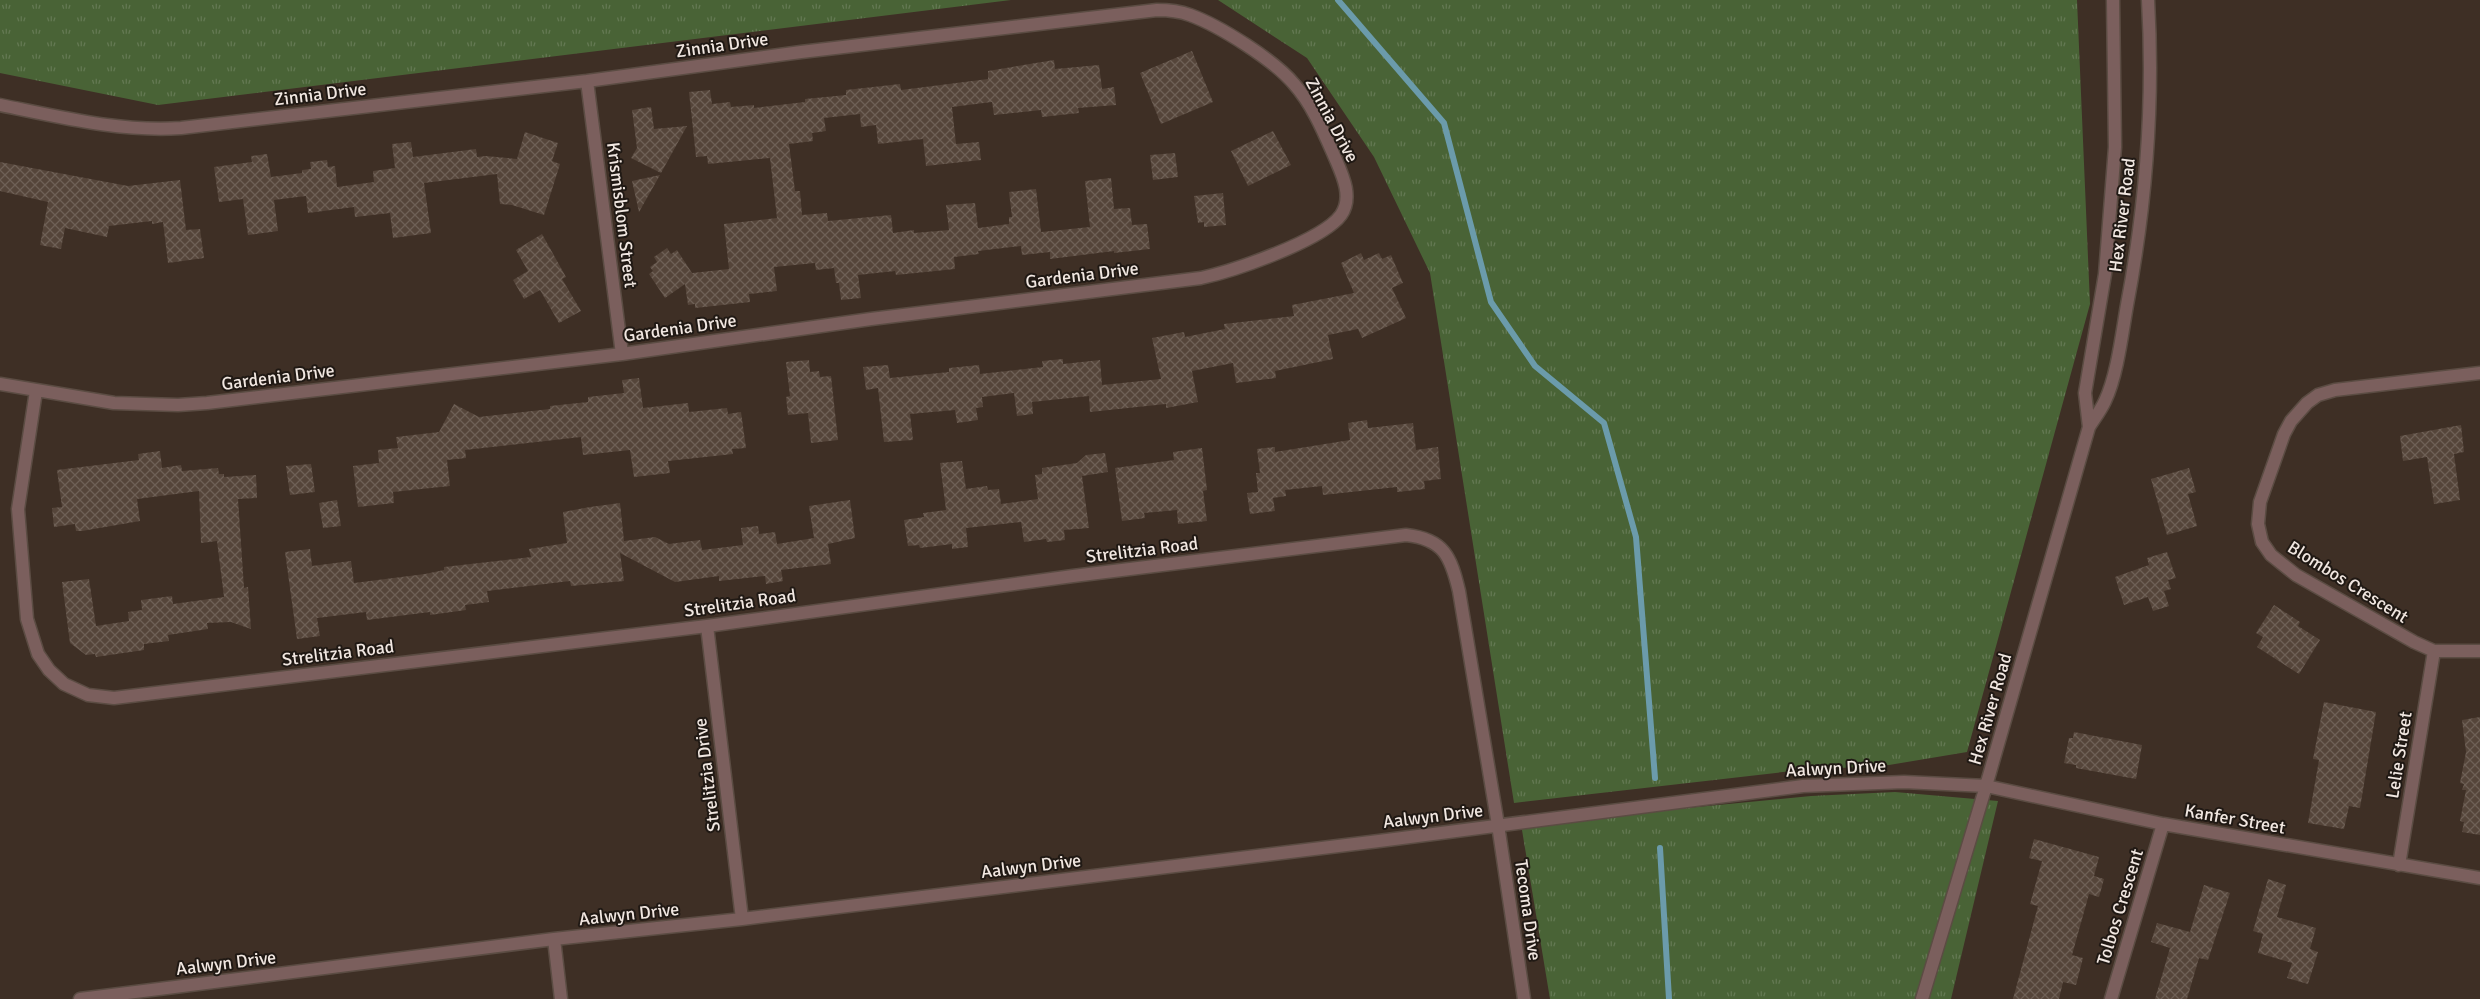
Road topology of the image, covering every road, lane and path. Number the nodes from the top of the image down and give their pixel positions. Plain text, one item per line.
1 (2113, 0) edge
2 (2148, 0) edge
3 (587, 81) junction
4 (0, 105) edge
5 (1345, 206) joint
6 (622, 354) junction
7 (2480, 373) edge
8 (0, 384) edge
9 (36, 391) junction
10 (2089, 427) junction
11 (707, 626) junction
12 (2434, 650) junction
13 (2480, 651) edge
14 (1986, 786) junction
15 (2163, 824) junction
16 (1498, 825) junction
17 (2399, 865) junction
18 (2480, 878) edge
19 (742, 919) junction
20 (554, 939) junction
21 (80, 999) edge
22 (561, 999) edge
23 (1524, 999) edge
24 (1922, 999) edge
25 (2111, 999) edge

1 - 10 street, Hex River Road
2 - 10 street, Hex River Road
3 - 4 street, Zinnia Drive
3 - 5 street, Zinnia Drive
3 - 6 street, Krismisblom Street
5 - 6 street, Gardenia Drive
6 - 9 street, Gardenia Drive
7 - 12 street, Blombos Crescent
8 - 9 street, Gardenia Drive
9 - 11 street, Strelitzia Road
10 - 14 street, Hex River Road
11 - 16 street, Strelitzia Road
11 - 19 street, Strelitzia Drive
12 - 13 street, Blombos Crescent
12 - 17 street, Lelie Street
14 - 15 street, Kanfer Street
14 - 16 street, Aalwyn Drive
14 - 24 street, Hex River Road
15 - 17 street, Kanfer Street
15 - 25 street, Tolbos Crescent
16 - 19 street, Aalwyn Drive
16 - 23 street, Tecoma Drive
17 - 18 street, Kanfer Street
19 - 20 street, Aalwyn Drive
20 - 21 street, Aalwyn Drive
20 - 22 street

